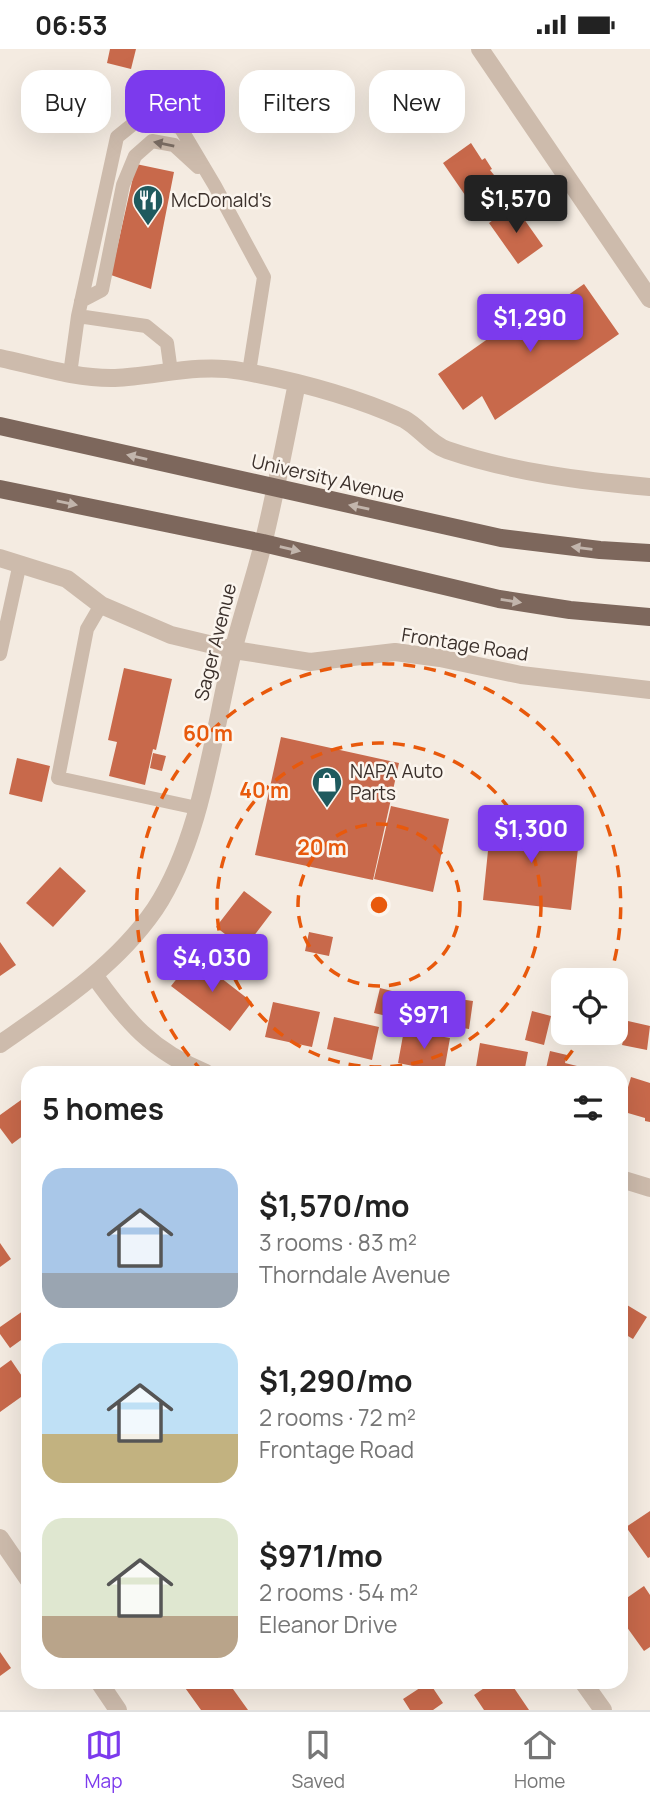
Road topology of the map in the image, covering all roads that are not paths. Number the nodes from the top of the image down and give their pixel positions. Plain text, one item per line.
1 (480, 49) edge
2 (215, 186) junction
3 (650, 299) edge
4 (81, 302) junction
5 (78, 316) junction
6 (0, 358) edge
7 (171, 372) junction
8 (248, 372) junction
9 (69, 374) junction
10 (297, 383) junction
11 (0, 426) edge
12 (650, 487) edge
13 (275, 488) junction
14 (0, 489) edge
15 (263, 543) junction
16 (650, 553) edge
17 (0, 558) edge
18 (20, 563) junction
19 (101, 604) junction
20 (650, 617) edge
21 (233, 650) junction
22 (0, 654) edge
23 (650, 690) edge
24 (197, 808) junction
25 (94, 975) junction
26 (0, 1044) edge
27 (188, 1066) edge
28 (628, 1181) edge
29 (650, 1188) edge
30 (0, 1538) edge
31 (21, 1569) edge
32 (104, 1689) edge
33 (588, 1689) edge
34 (118, 1710) edge
35 (603, 1710) edge

1 - 3 street
2 -> 4 lane
2 - 4 lane
2 - 8 lane
4 - 5 lane
5 - 7 lane
5 - 9 lane
6 - 9 street
7 - 8 street
7 - 9 street
8 - 10 street
10 - 12 street
10 - 13 street, Sager Avenue
13 -> 11 main road, University Avenue
13 - 15 street, Sager Avenue
16 -> 13 main road, University Avenue
14 -> 15 main road
15 -> 20 main road
15 - 21 street, Sager Avenue
17 - 18 street, Frontage Road
18 - 19 street, Frontage Road
18 - 22 lane
19 - 21 street, Frontage Road
19 - 24 lane
21 - 23 street, Frontage Road
21 - 24 street, Sager Avenue
24 - 25 street, Sager Avenue
25 - 26 street, Sager Avenue
25 - 27 street
28 - 29 street
30 - 31 street
32 - 34 street
33 - 35 street

